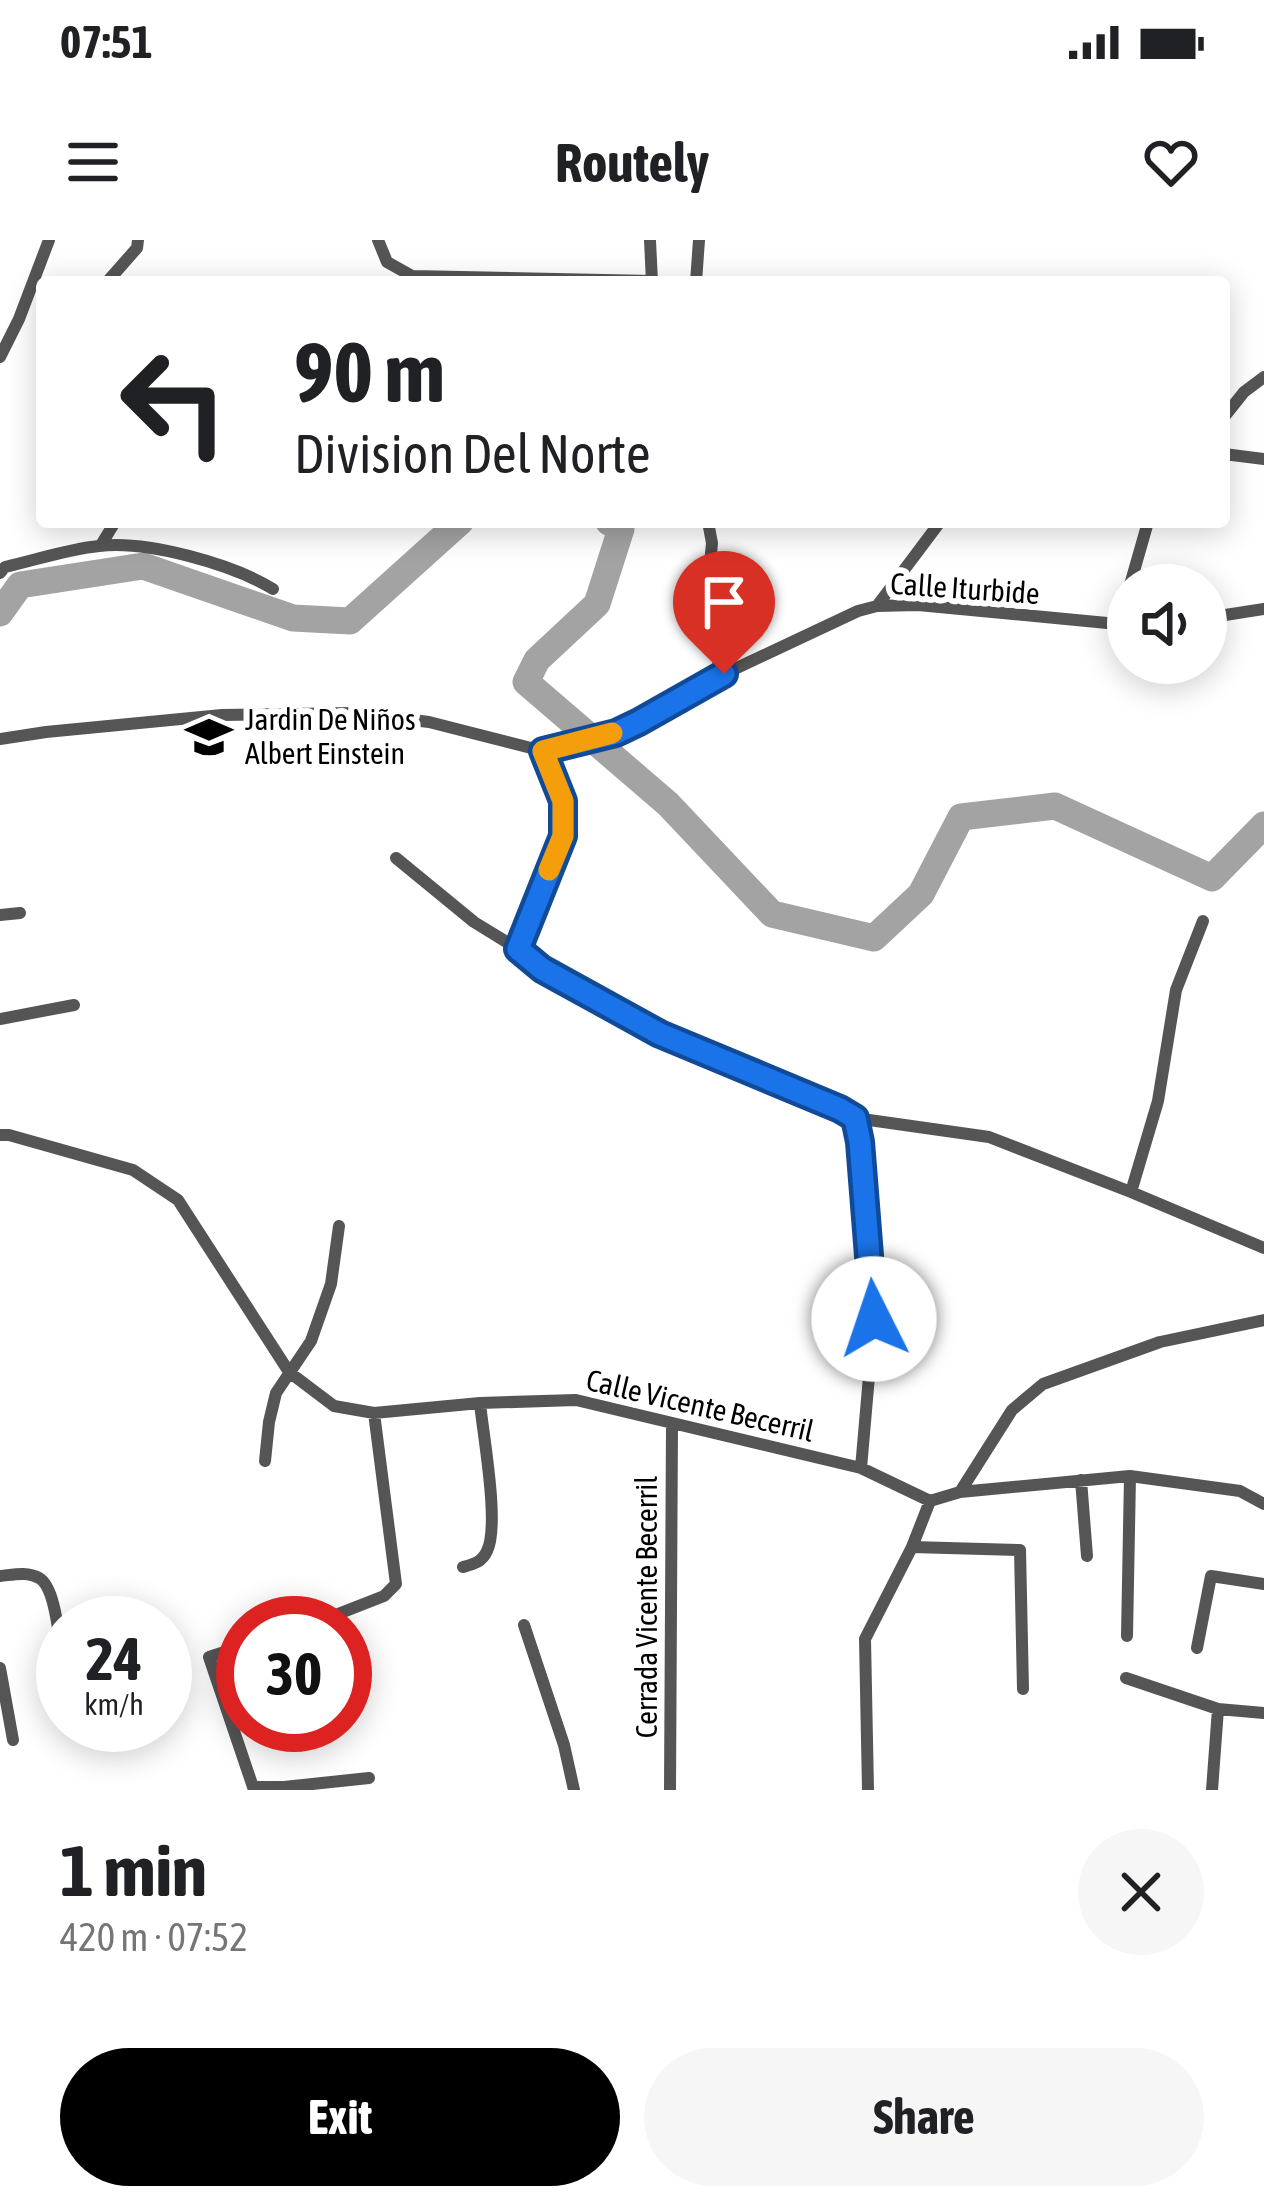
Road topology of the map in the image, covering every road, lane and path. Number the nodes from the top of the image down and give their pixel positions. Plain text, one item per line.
1 (49, 240) edge
2 (138, 240) edge
3 (378, 240) edge
4 (650, 240) edge
5 (699, 240) edge
6 (112, 276) edge
7 (412, 276) edge
8 (652, 276) edge
9 (696, 276) edge
10 (0, 358) edge
11 (1264, 377) edge
12 (1244, 392) junction
13 (1230, 396) edge
14 (1230, 410) edge
15 (1230, 455) edge
16 (1264, 459) edge
17 (111, 528) edge
18 (709, 528) edge
19 (936, 528) edge
20 (1146, 528) edge
21 (101, 545) junction
22 (1136, 564) edge
23 (0, 573) edge
24 (273, 589) dead end
25 (877, 606) junction
26 (1264, 609) edge
27 (1227, 615) edge
28 (1107, 623) edge
29 (724, 674) junction
30 (0, 739) edge
31 (548, 749) junction
32 (396, 858) dead end
33 (20, 913) dead end
34 (0, 916) edge
35 (1203, 920) dead end
36 (518, 949) junction
37 (74, 1005) dead end
38 (0, 1019) edge
39 (855, 1118) junction
40 (0, 1135) edge
41 (1131, 1192) junction
42 (339, 1226) dead end
43 (1264, 1248) edge
44 (1264, 1320) edge
45 (289, 1372) junction
46 (480, 1403) junction
47 (374, 1413) junction
48 (672, 1424) junction
49 (265, 1462) dead end
50 (861, 1468) junction
51 (1130, 1476) junction
52 (1081, 1480) junction
53 (960, 1492) junction
54 (931, 1501) junction
55 (1264, 1504) edge
56 (912, 1547) junction
57 (1087, 1556) dead end
58 (464, 1567) dead end
59 (0, 1576) edge
60 (1264, 1584) edge
61 (51, 1596) edge
62 (372, 1601) edge
63 (524, 1624) dead end
64 (1127, 1636) dead end
65 (1198, 1648) dead end
66 (0, 1668) edge
67 (1126, 1678) dead end
68 (1023, 1689) dead end
69 (1218, 1709) junction
70 (1264, 1713) edge
71 (13, 1740) dead end
72 (241, 1752) edge
73 (369, 1778) dead end
74 (284, 1788) edge
75 (574, 1790) edge
76 (670, 1790) edge
77 (868, 1790) edge
78 (1212, 1790) edge

1 - 10 street
2 - 6 street
3 - 7 street
4 - 8 street
5 - 9 street
11 - 12 street
12 - 13 street
12 - 14 street
15 - 16 street
17 - 21 street
18 - 29 street
19 - 25 street
20 - 22 street
21 - 23 street
21 - 24 street
25 - 28 street, Calle Iturbide
25 - 29 street, Calle Iturbide
26 - 27 street
29 - 31 street, Calle Iturbide
30 - 31 street
31 - 36 street
32 - 36 street
33 - 34 street
35 - 41 street
36 - 39 street
37 - 38 street
39 - 41 street
39 - 50 street
40 - 45 street, Calle Vicente Becerril
41 - 43 street
42 - 45 street
44 - 53 street
45 - 47 street, Calle Vicente Becerril
45 - 49 street
46 - 47 street, Calle Vicente Becerril
46 - 48 street, Calle Vicente Becerril
46 - 58 street
47 - 62 street
48 - 50 street, Calle Vicente Becerril
48 - 76 street, Cerrada Vicente Becerril
50 - 54 street, Calle Vicente Becerril
51 - 52 street
51 - 55 street
51 - 64 street
52 - 53 street
52 - 57 street
53 - 54 street
54 - 56 street
56 - 68 street
56 - 77 street
59 - 61 street
60 - 65 street
63 - 75 street
66 - 71 street
67 - 69 street
69 - 70 street
69 - 78 street
72 - 74 street
73 - 74 street

